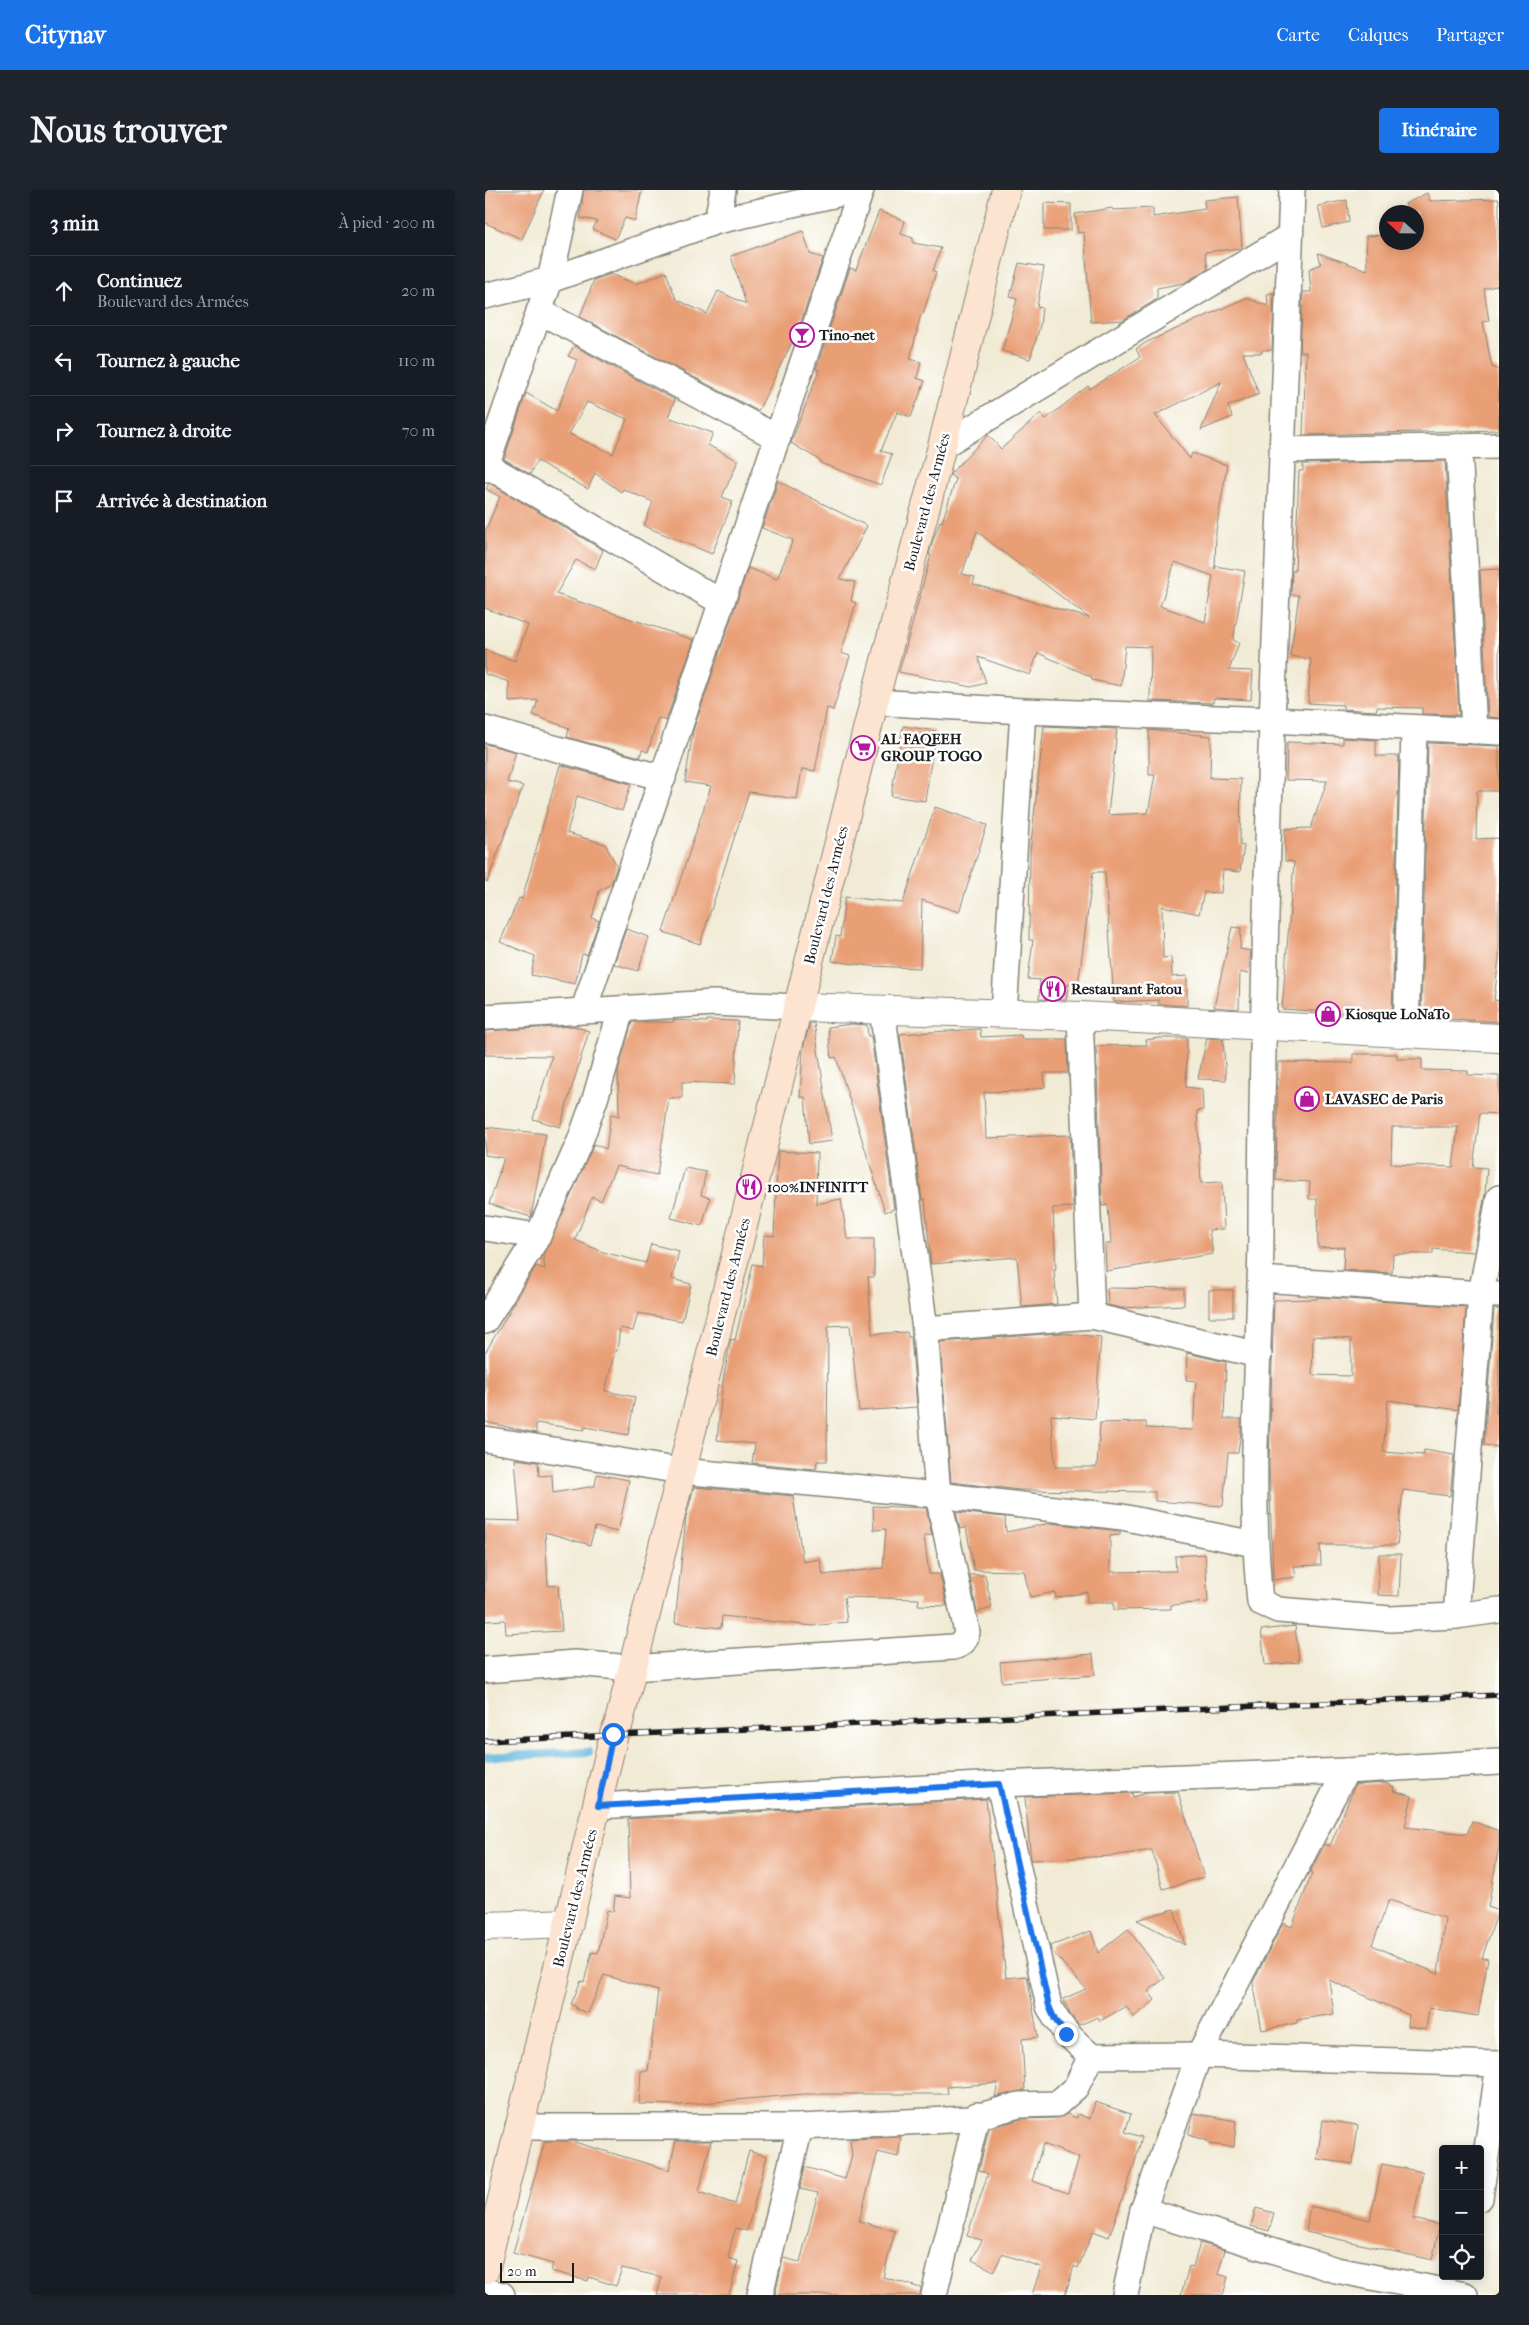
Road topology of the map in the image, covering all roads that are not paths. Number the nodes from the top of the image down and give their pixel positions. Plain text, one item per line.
1 (570, 190) edge
2 (723, 190) edge
3 (855, 190) edge
4 (861, 190) edge
5 (1006, 190) edge
6 (1292, 190) edge
7 (717, 221) junction
8 (1291, 236) junction
9 (550, 280) junction
10 (485, 296) edge
11 (539, 311) junction
12 (778, 438) junction
13 (942, 446) junction
14 (1499, 446) edge
15 (1459, 447) junction
16 (1283, 450) junction
17 (486, 467) edge
18 (721, 602) junction
19 (874, 702) junction
20 (1023, 711) junction
21 (1272, 720) junction
22 (485, 729) edge
23 (1414, 729) junction
24 (1474, 732) junction
25 (1499, 732) edge
26 (663, 778) junction
27 (798, 1007) junction
28 (584, 1009) junction
29 (621, 1010) junction
30 (882, 1010) junction
31 (1004, 1014) junction
32 (1080, 1016) junction
33 (485, 1017) edge
34 (1262, 1027) junction
35 (1406, 1034) junction
36 (1499, 1038) edge
37 (1499, 1198) edge
38 (485, 1228) edge
39 (538, 1236) junction
40 (1261, 1279) junction
41 (1490, 1294) edge
42 (1092, 1316) junction
43 (485, 1321) edge
44 (925, 1329) junction
45 (1259, 1355) junction
46 (485, 1439) edge
47 (681, 1471) junction
48 (938, 1495) junction
49 (1254, 1544) junction
50 (1499, 1610) edge
51 (1456, 1616) junction
52 (631, 1668) junction
53 (485, 1670) edge
54 (1499, 1762) edge
55 (1346, 1771) junction
56 (999, 1784) junction
57 (598, 1806) junction
58 (569, 1923) junction
59 (485, 1926) edge
60 (1199, 2055) junction
61 (1091, 2056) junction
62 (1499, 2064) edge
63 (977, 2116) junction
64 (518, 2127) junction
65 (801, 2127) junction
66 (1481, 2190) edge
67 (1143, 2210) junction
68 (485, 2270) edge
69 (1472, 2280) edge
70 (485, 2291) edge
71 (502, 2295) edge
72 (760, 2295) edge
73 (934, 2295) edge
74 (1125, 2295) edge
75 (1465, 2295) edge
76 (1471, 2295) edge

1 - 9 street
2 - 7 street
3 - 7 street
4 - 12 street
5 - 13 main road, Boulevard des Armées
6 - 8 street
7 - 9 street
8 - 13 street
8 - 16 street
9 - 10 street
9 - 11 street
11 - 12 street
11 - 17 street
12 - 18 street
13 - 19 main road, Boulevard des Armées
14 - 15 street
15 - 16 street
15 - 24 street
16 - 21 street
17 - 18 street
18 - 26 street
19 - 20 street
19 - 27 main road, Boulevard des Armées
20 - 21 street
20 - 31 street
21 - 23 street
21 - 34 street
22 - 26 street
23 - 24 street
23 - 35 street
24 - 25 street
26 - 28 street
27 - 29 street
27 - 30 street
27 - 47 main road, Boulevard des Armées
28 - 29 street
28 - 33 street
29 - 39 street
30 - 31 street
30 - 44 street
31 - 32 street
32 - 34 street
32 - 42 street
34 - 35 street
34 - 40 street
35 - 36 street
37 - 41 street
38 - 39 street
39 - 43 street
40 - 41 street
40 - 45 street
41 - 51 street
42 - 44 street
42 - 45 street
44 - 48 street
45 - 49 street
46 - 47 street
47 - 48 street
47 - 52 main road, Boulevard des Armées
48 - 49 street
48 - 52 street
49 - 51 street
50 - 51 street
52 - 53 street
52 - 57 main road, Boulevard des Armées
54 - 55 street
55 - 56 street
55 - 60 street
56 - 57 street
56 - 61 street
57 - 58 main road, Boulevard des Armées
58 - 59 street
58 - 64 main road, Boulevard des Armées
60 - 61 street
60 - 62 street
60 - 67 street
61 - 63 street
62 - 66 street
63 - 65 street
63 - 73 street
64 - 65 street
64 - 68 main road, Boulevard des Armées
65 - 72 street
67 - 74 street
67 - 75 street
69 - 76 street
70 - 71 street

